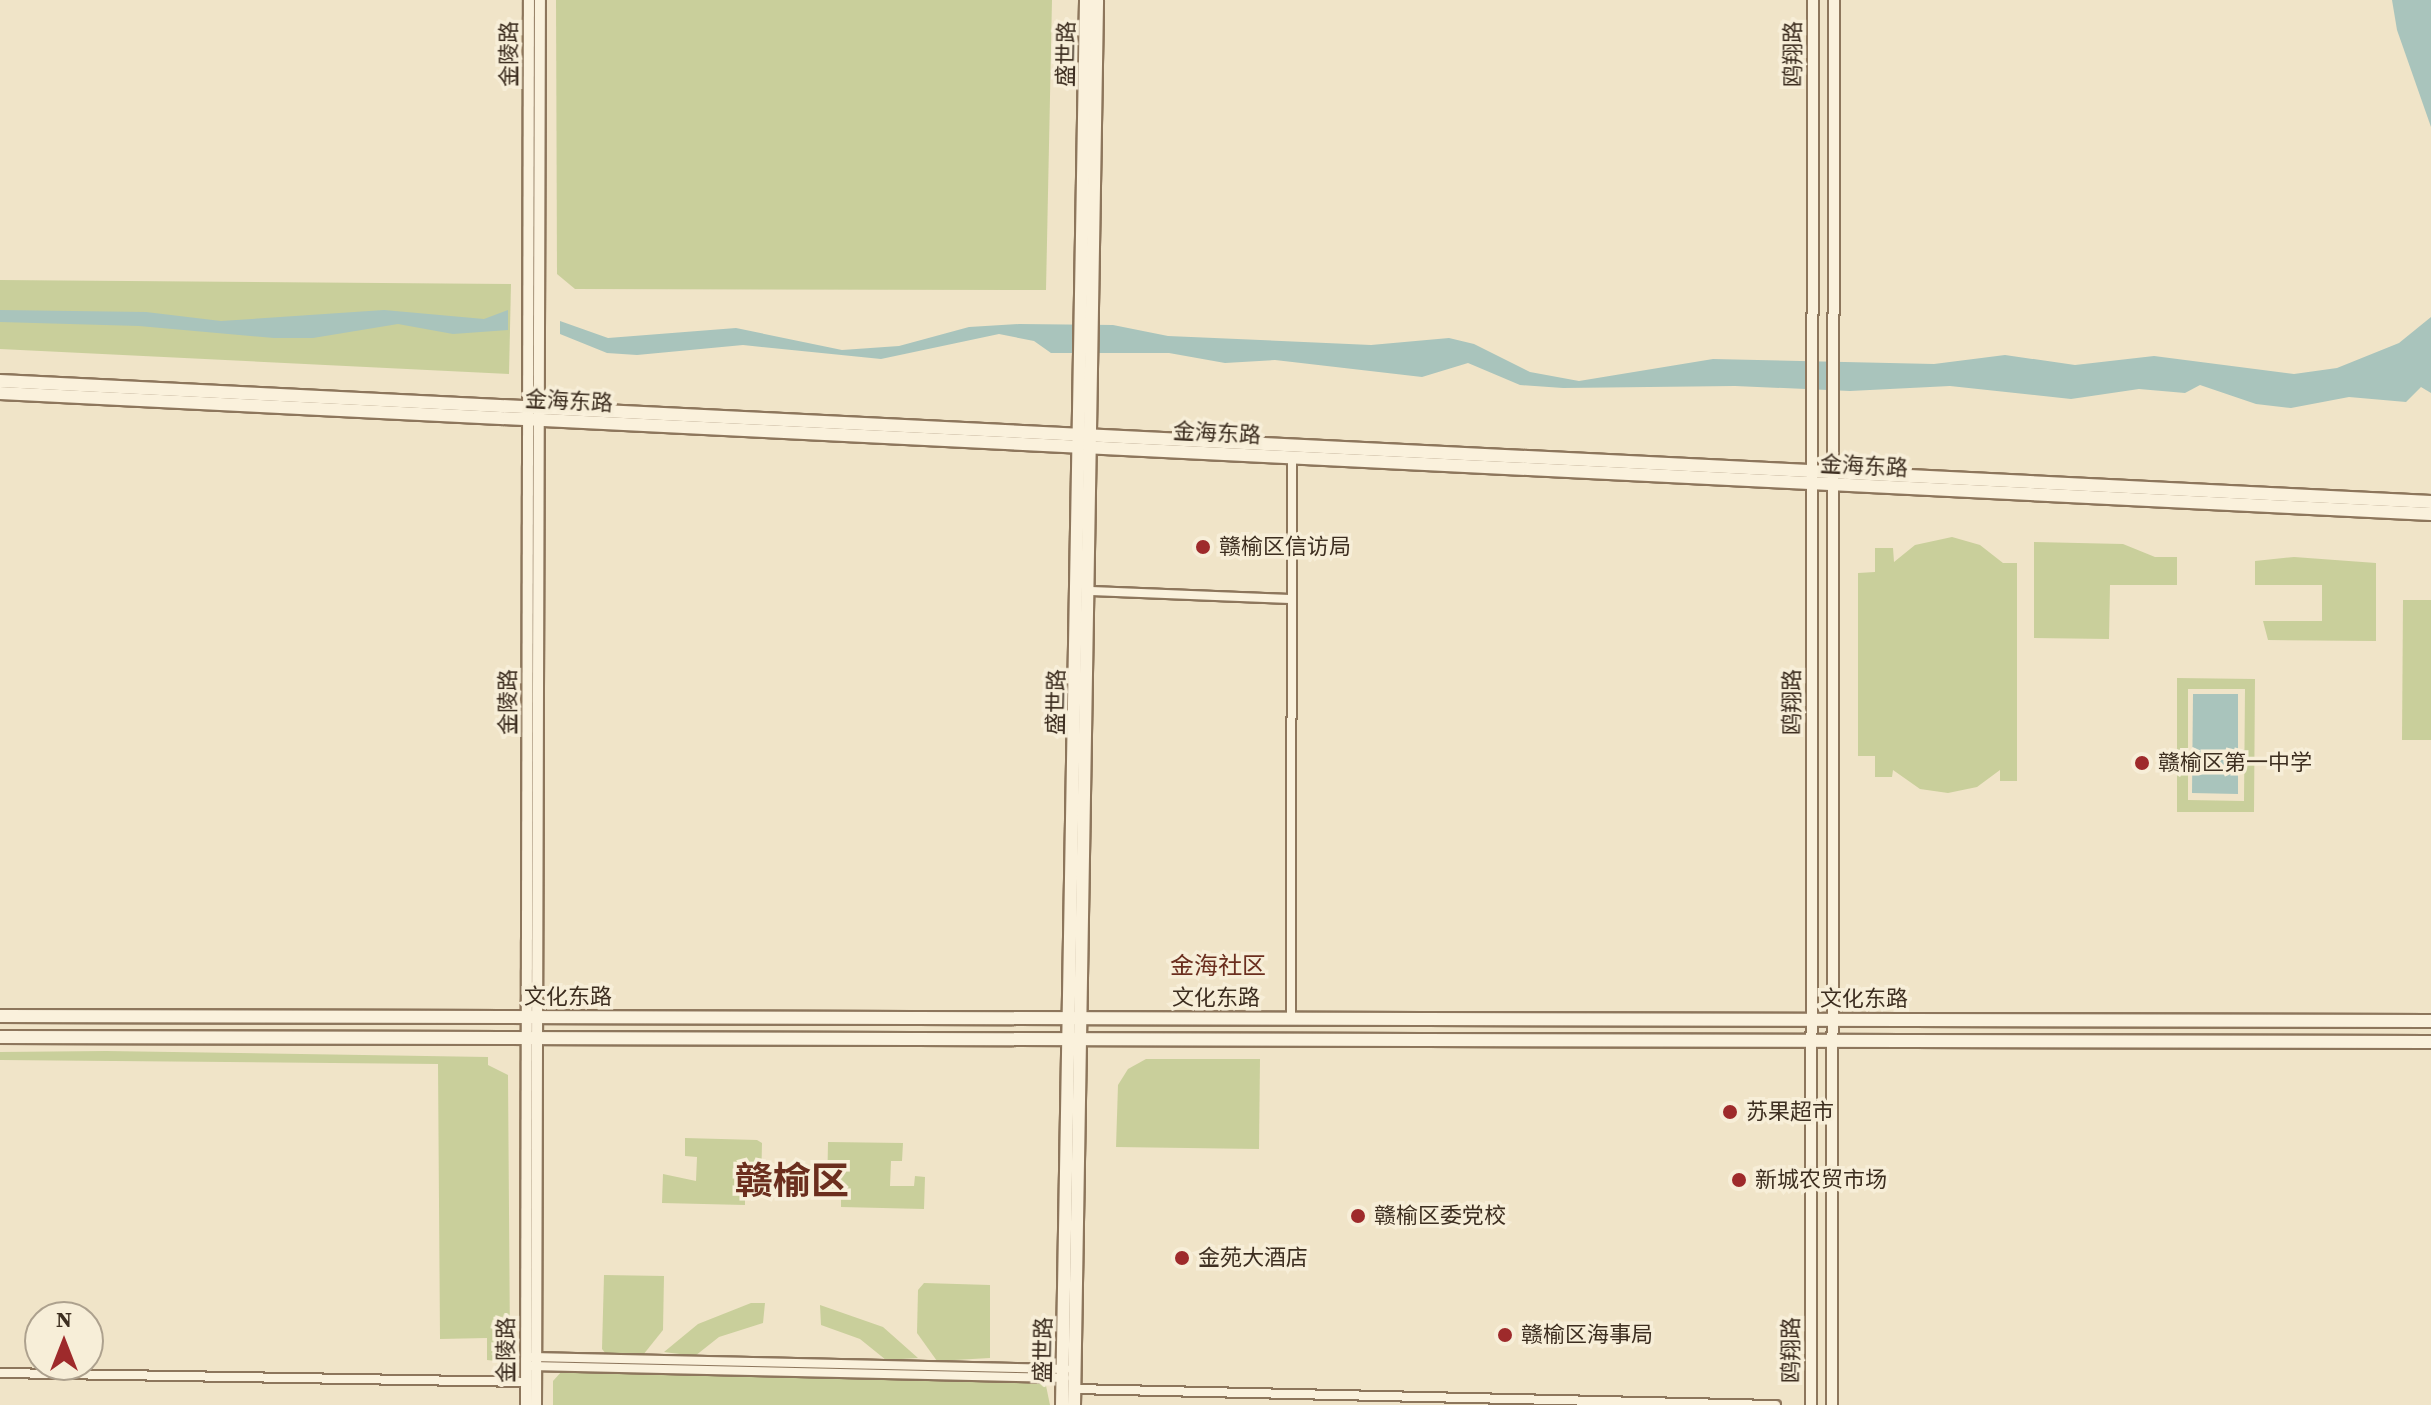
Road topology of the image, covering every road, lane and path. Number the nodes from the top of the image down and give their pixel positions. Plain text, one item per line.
1 (529, 0) edge
2 (540, 0) edge
3 (1086, 0) edge
4 (1097, 0) edge
5 (1813, 0) edge
6 (1834, 0) edge
7 (0, 381) edge
8 (0, 393) edge
9 (534, 414) junction
10 (1085, 441) junction
11 (1292, 457) junction
12 (1812, 477) junction
13 (1834, 479) junction
14 (2431, 502) edge
15 (2431, 514) edge
16 (1089, 591) junction
17 (1292, 599) junction
18 (0, 1016) edge
19 (532, 1017) junction
20 (1076, 1018) junction
21 (1291, 1018) junction
22 (1811, 1019) junction
23 (1833, 1019) junction
24 (2431, 1021) edge
25 (0, 1037) edge
26 (532, 1038) junction
27 (1075, 1039) junction
28 (1811, 1040) junction
29 (1833, 1040) junction
30 (2431, 1042) edge
31 (531, 1361) junction
32 (0, 1373) edge
33 (1070, 1377) junction
34 (526, 1382) junction
35 (1314, 1394) junction
36 (526, 1405) edge
37 (536, 1405) edge
38 (1062, 1405) edge
39 (1074, 1405) edge
40 (1313, 1405) edge
41 (1776, 1405) edge
42 (1811, 1405) edge
43 (1832, 1405) edge

1 - 9 street, 金陵路
2 - 9 street, 金陵路
3 - 10 main road, 盛世路
4 - 10 main road, 盛世路
5 - 12 street, 鸥翔路
6 - 13 street, 鸥翔路
7 - 9 main road, 金海东路
8 - 9 main road, 金海东路
9 - 10 main road, 金海东路
9 - 19 street, 金陵路
10 - 11 main road, 金海东路
10 - 12 main road, 金海东路
10 - 16 main road, 盛世路
10 - 20 main road, 盛世路
11 - 12 main road, 金海东路
11 - 17 street
12 - 13 main road, 金海东路
12 - 22 street, 鸥翔路
13 - 14 main road, 金海东路
13 - 15 main road, 金海东路
13 - 23 street, 鸥翔路
16 - 17 street
16 - 20 main road, 盛世路
17 - 21 street
18 - 19 main road, 文化东路
19 - 20 main road, 文化东路
19 - 26 street, 金陵路
20 - 21 main road, 文化东路
20 - 27 main road, 盛世路
21 - 22 main road, 文化东路
22 - 23 main road, 文化东路
22 - 28 street, 鸥翔路
23 - 24 main road, 文化东路
23 - 29 street, 鸥翔路
25 - 26 main road, 文化东路
26 - 27 main road, 文化东路
26 - 31 street, 金陵路
27 - 28 main road, 文化东路
27 - 33 main road, 盛世路
28 - 29 main road, 文化东路
28 - 42 street, 鸥翔路
29 - 30 main road, 文化东路
29 - 43 street, 鸥翔路
31 - 33 street
31 - 34 street, 金陵路
31 - 37 street, 金陵路
32 - 34 street
33 - 35 street
33 - 38 main road, 盛世路
33 - 39 main road, 盛世路
34 - 36 street, 金陵路
35 - 40 street
35 - 41 street

